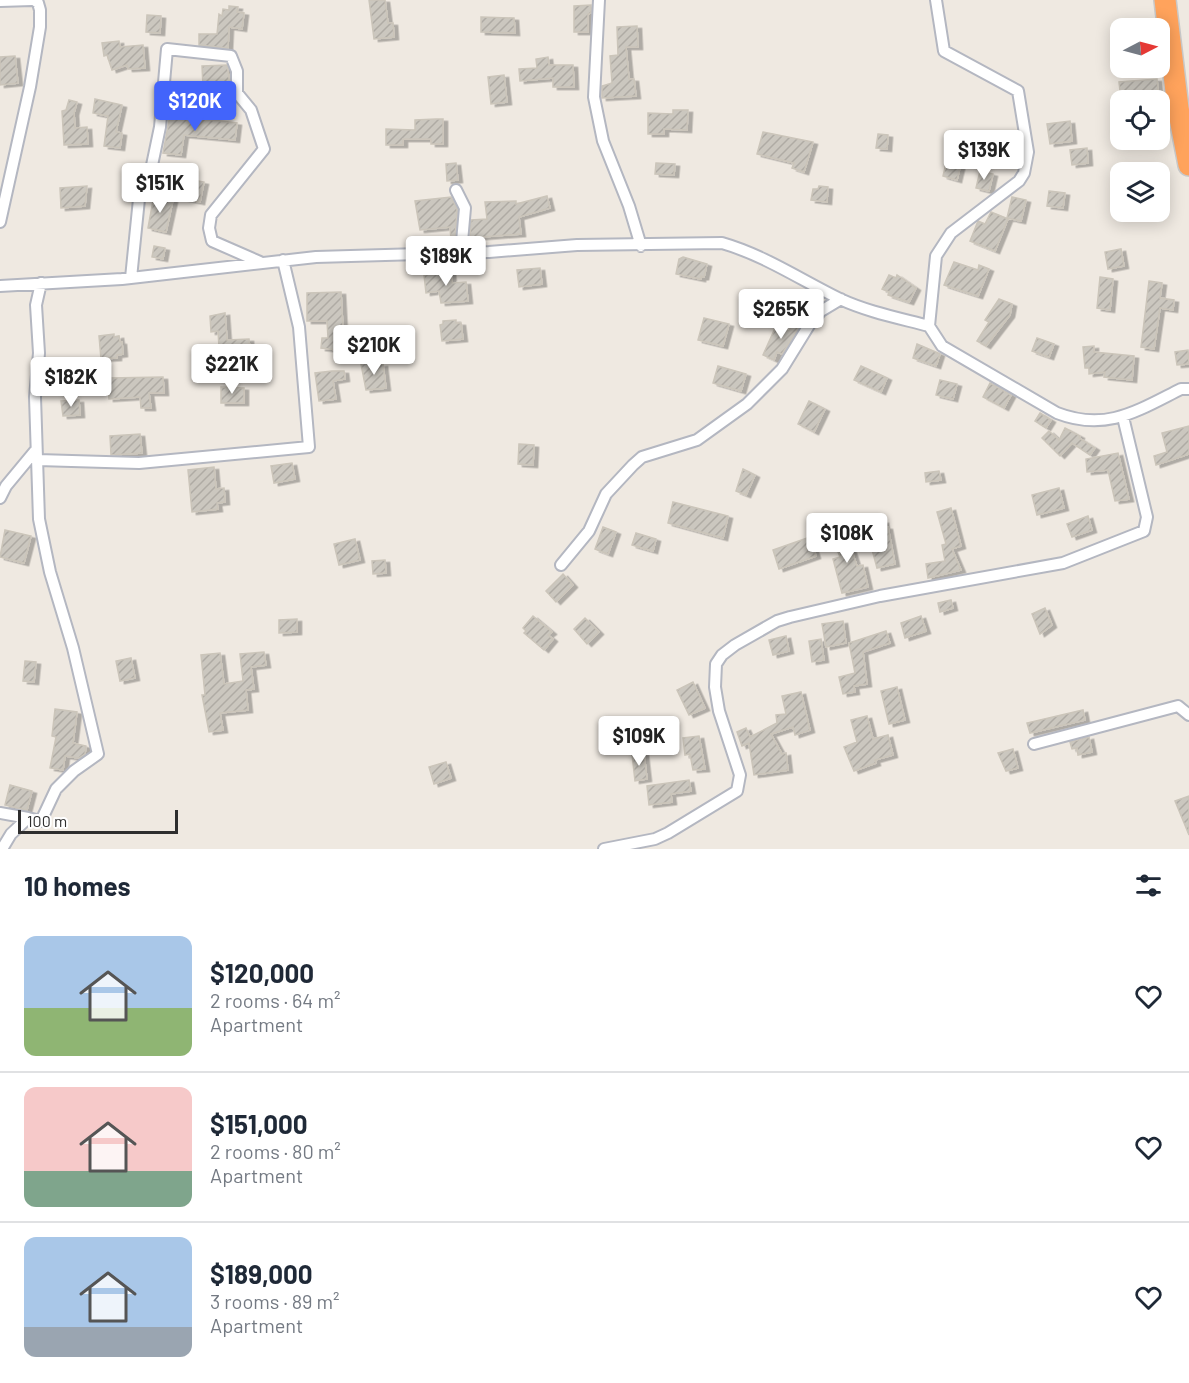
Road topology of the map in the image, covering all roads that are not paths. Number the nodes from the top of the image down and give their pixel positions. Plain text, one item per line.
1 (33, 0) edge
2 (599, 0) edge
3 (936, 0) edge
4 (1165, 0) edge
5 (0, 1) edge
6 (1189, 165) edge
7 (456, 190) dead end
8 (0, 222) edge
9 (641, 246) junction
10 (461, 253) junction
11 (283, 260) junction
12 (263, 263) junction
13 (131, 278) junction
14 (41, 283) junction
15 (0, 286) edge
16 (841, 299) junction
17 (929, 326) junction
18 (1189, 389) edge
19 (1123, 417) junction
20 (37, 455) junction
21 (0, 498) edge
22 (561, 565) dead end
23 (1189, 716) edge
24 (1034, 744) dead end
25 (0, 813) edge
26 (28, 818) junction
27 (2, 849) edge
28 (604, 849) edge

1 - 5 street
1 - 8 street
2 - 9 street
3 - 17 street
4 - 6 highway
7 - 10 street
9 - 10 street
9 - 16 street
10 - 11 street
11 - 12 street
11 - 20 street
12 - 13 street
12 - 13 street
13 - 14 street
14 - 15 street
14 - 20 street
16 - 17 street
16 - 22 street
17 - 19 street
18 - 19 street
19 - 28 street
20 - 21 street
20 - 26 street
23 - 24 street
25 - 26 street
26 - 27 street

